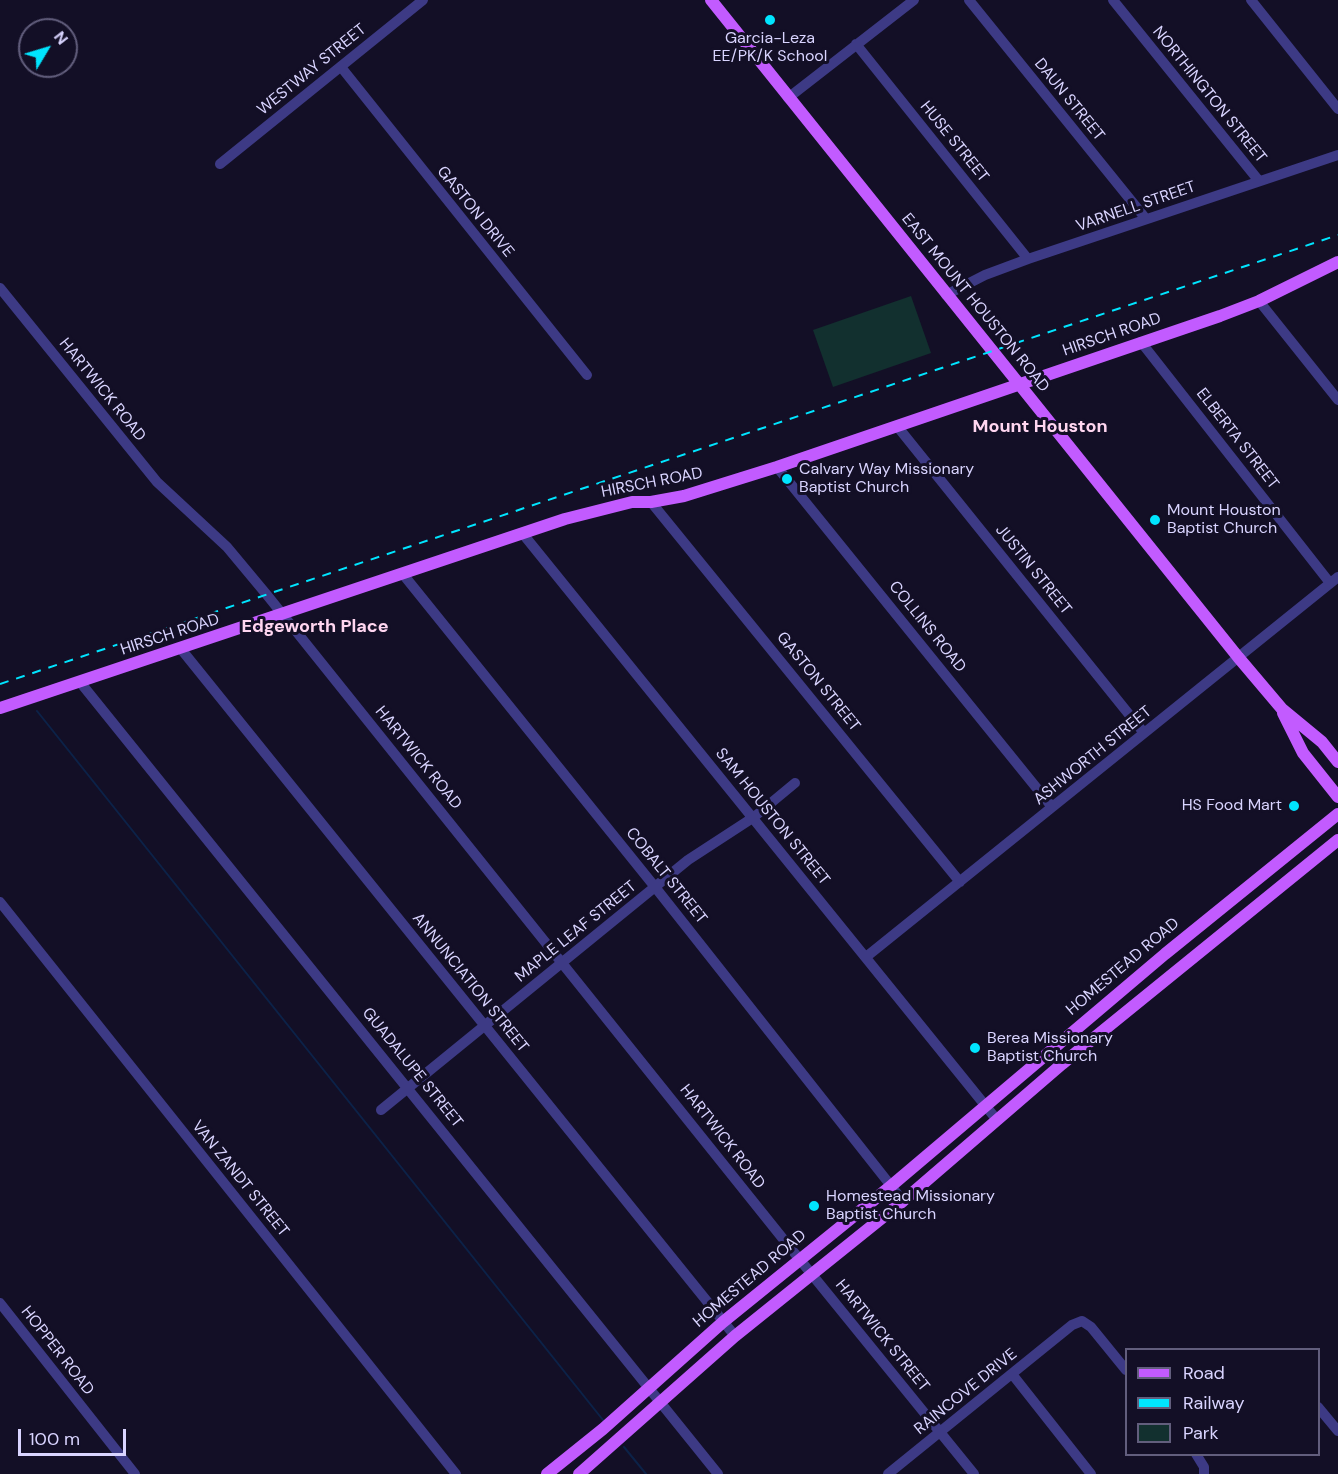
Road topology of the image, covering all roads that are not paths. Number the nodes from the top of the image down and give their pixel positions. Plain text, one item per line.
1 (423, 0) edge
2 (711, 0) edge
3 (914, 0) edge
4 (969, 0) edge
5 (1113, 0) edge
6 (1251, 0) edge
7 (856, 44) junction
8 (341, 67) junction
9 (788, 98) junction
10 (1338, 109) edge
11 (1338, 155) edge
12 (220, 164) dead end
13 (1259, 181) junction
14 (1146, 219) junction
15 (1028, 259) junction
16 (1338, 262) edge
17 (0, 288) edge
18 (946, 294) junction
19 (1259, 301) junction
20 (1141, 342) junction
21 (587, 375) dead end
22 (1019, 384) junction
23 (1338, 400) edge
24 (897, 426) junction
25 (777, 466) junction
26 (651, 502) junction
27 (523, 534) junction
28 (402, 573) junction
29 (1334, 580) edge
30 (283, 614) junction
31 (181, 649) junction
32 (1238, 657) junction
33 (80, 682) junction
34 (0, 708) edge
35 (1282, 709) junction
36 (1144, 733) junction
37 (1338, 762) edge
38 (795, 783) dead end
39 (1338, 797) edge
40 (1052, 807) junction
41 (1338, 814) edge
42 (754, 817) junction
43 (1338, 840) edge
44 (960, 882) junction
45 (1249, 886) junction
46 (655, 887) junction
47 (0, 902) edge
48 (1262, 902) junction
49 (1165, 954) junction
50 (866, 957) junction
51 (562, 962) junction
52 (1178, 970) junction
53 (485, 1025) junction
54 (1068, 1035) junction
55 (1082, 1048) junction
56 (409, 1088) junction
57 (985, 1105) junction
58 (381, 1110) dead end
59 (998, 1120) junction
60 (891, 1186) junction
61 (903, 1201) junction
62 (799, 1259) junction
63 (812, 1274) junction
64 (0, 1303) edge
65 (723, 1322) junction
66 (735, 1336) junction
67 (1125, 1369) edge
68 (1012, 1374) junction
69 (649, 1388) junction
70 (661, 1402) junction
71 (1320, 1409) edge
72 (1338, 1431) edge
73 (940, 1432) junction
74 (574, 1454) junction
75 (1197, 1456) edge
76 (582, 1471) edge
77 (135, 1474) edge
78 (456, 1474) edge
79 (547, 1474) edge
80 (718, 1474) edge
81 (888, 1474) edge
82 (974, 1474) edge
83 (1091, 1474) edge
84 (1204, 1474) edge

1 - 8 street, WESTWAY STREET
2 - 9 main road, EAST MOUNT HOUSTON ROAD
3 - 7 street
4 - 14 street, DAUN STREET
5 - 13 street, NORTHINGTON STREET
6 - 10 street
7 - 9 street
7 - 15 street, HUSE STREET
8 - 12 street, WESTWAY STREET
8 - 21 street, GASTON DRIVE
9 - 18 main road, EAST MOUNT HOUSTON ROAD
11 - 13 street, VARNELL STREET
13 - 14 street, VARNELL STREET
14 - 15 street, VARNELL STREET
15 - 18 street, VARNELL STREET
16 - 19 main road, HIRSCH ROAD
17 - 30 street, HARTWICK ROAD
18 - 22 main road, EAST MOUNT HOUSTON ROAD
19 - 20 main road, HIRSCH ROAD
19 - 23 street
20 - 22 main road, HIRSCH ROAD
20 - 29 street, ELBERTA STREET
22 - 24 main road, HIRSCH ROAD
22 - 32 main road, EAST MOUNT HOUSTON ROAD
24 - 25 main road, HIRSCH ROAD
24 - 36 street, JUSTIN STREET
25 - 26 main road, HIRSCH ROAD
25 - 40 street, COLLINS ROAD
26 - 27 main road, HIRSCH ROAD
26 - 44 street, GASTON STREET
27 - 28 main road, HIRSCH ROAD
27 - 42 street, SAM HOUSTON STREET
28 - 30 main road, HIRSCH ROAD
28 - 46 street, COBALT STREET
29 - 32 street, ASHWORTH STREET
30 - 31 main road, HIRSCH ROAD
30 - 51 street, HARTWICK ROAD
31 - 33 main road, HIRSCH ROAD
31 - 53 street, ANNUNCIATION STREET
32 - 35 main road, EAST MOUNT HOUSTON ROAD
32 - 36 street, ASHWORTH STREET
33 - 34 main road, HIRSCH ROAD
33 - 56 street, GUADALUPE STREET
35 - 37 main road, EAST MOUNT HOUSTON ROAD
35 - 39 main road, EAST MOUNT HOUSTON ROAD
36 - 40 street, ASHWORTH STREET
38 - 42 street, MAPLE LEAF STREET
40 - 44 street, ASHWORTH STREET
41 - 45 main road, HOMESTEAD ROAD
42 - 46 street, MAPLE LEAF STREET
42 - 50 street, SAM HOUSTON STREET
43 - 48 main road, HOMESTEAD ROAD
44 - 50 street, ASHWORTH STREET
45 - 48 main road
45 - 49 main road, HOMESTEAD ROAD
46 - 51 street, MAPLE LEAF STREET
46 - 60 street, COBALT STREET
47 - 78 street, VAN ZANDT STREET
48 - 52 main road, HOMESTEAD ROAD
49 - 52 main road
49 - 54 main road, HOMESTEAD ROAD
50 - 57 street, SAM HOUSTON STREET
51 - 53 street, MAPLE LEAF STREET
51 - 62 street, HARTWICK ROAD
52 - 55 main road, HOMESTEAD ROAD
53 - 56 street, MAPLE LEAF STREET
53 - 65 street, ANNUNCIATION STREET
54 - 55 main road
54 - 57 main road, HOMESTEAD ROAD
55 - 59 main road, HOMESTEAD ROAD
56 - 58 street, MAPLE LEAF STREET
56 - 69 street, GUADALUPE STREET
57 - 59 street, SAM HOUSTON STREET
57 - 60 main road, HOMESTEAD ROAD
59 - 61 main road, HOMESTEAD ROAD
60 - 61 street, COBALT STREET
60 - 62 main road, HOMESTEAD ROAD
61 - 63 main road, HOMESTEAD ROAD
62 - 63 street, HARTWICK STREET
62 - 65 main road, HOMESTEAD ROAD
63 - 66 main road, HOMESTEAD ROAD
63 - 73 street, HARTWICK STREET
64 - 77 street, HOPPER ROAD
65 - 66 street, ANNUNCIATION STREET
65 - 69 main road, HOMESTEAD ROAD
66 - 70 main road, HOMESTEAD ROAD
67 - 68 street, RAINCOVE DRIVE
68 - 73 street, RAINCOVE DRIVE
68 - 83 street
69 - 70 street, GUADALUPE STREET
69 - 74 main road, HOMESTEAD ROAD
70 - 76 main road, HOMESTEAD ROAD
70 - 80 street, GUADALUPE STREET
71 - 72 street
73 - 81 street, RAINCOVE DRIVE
73 - 82 street
74 - 76 main road
74 - 79 main road, HOMESTEAD ROAD
75 - 84 street

